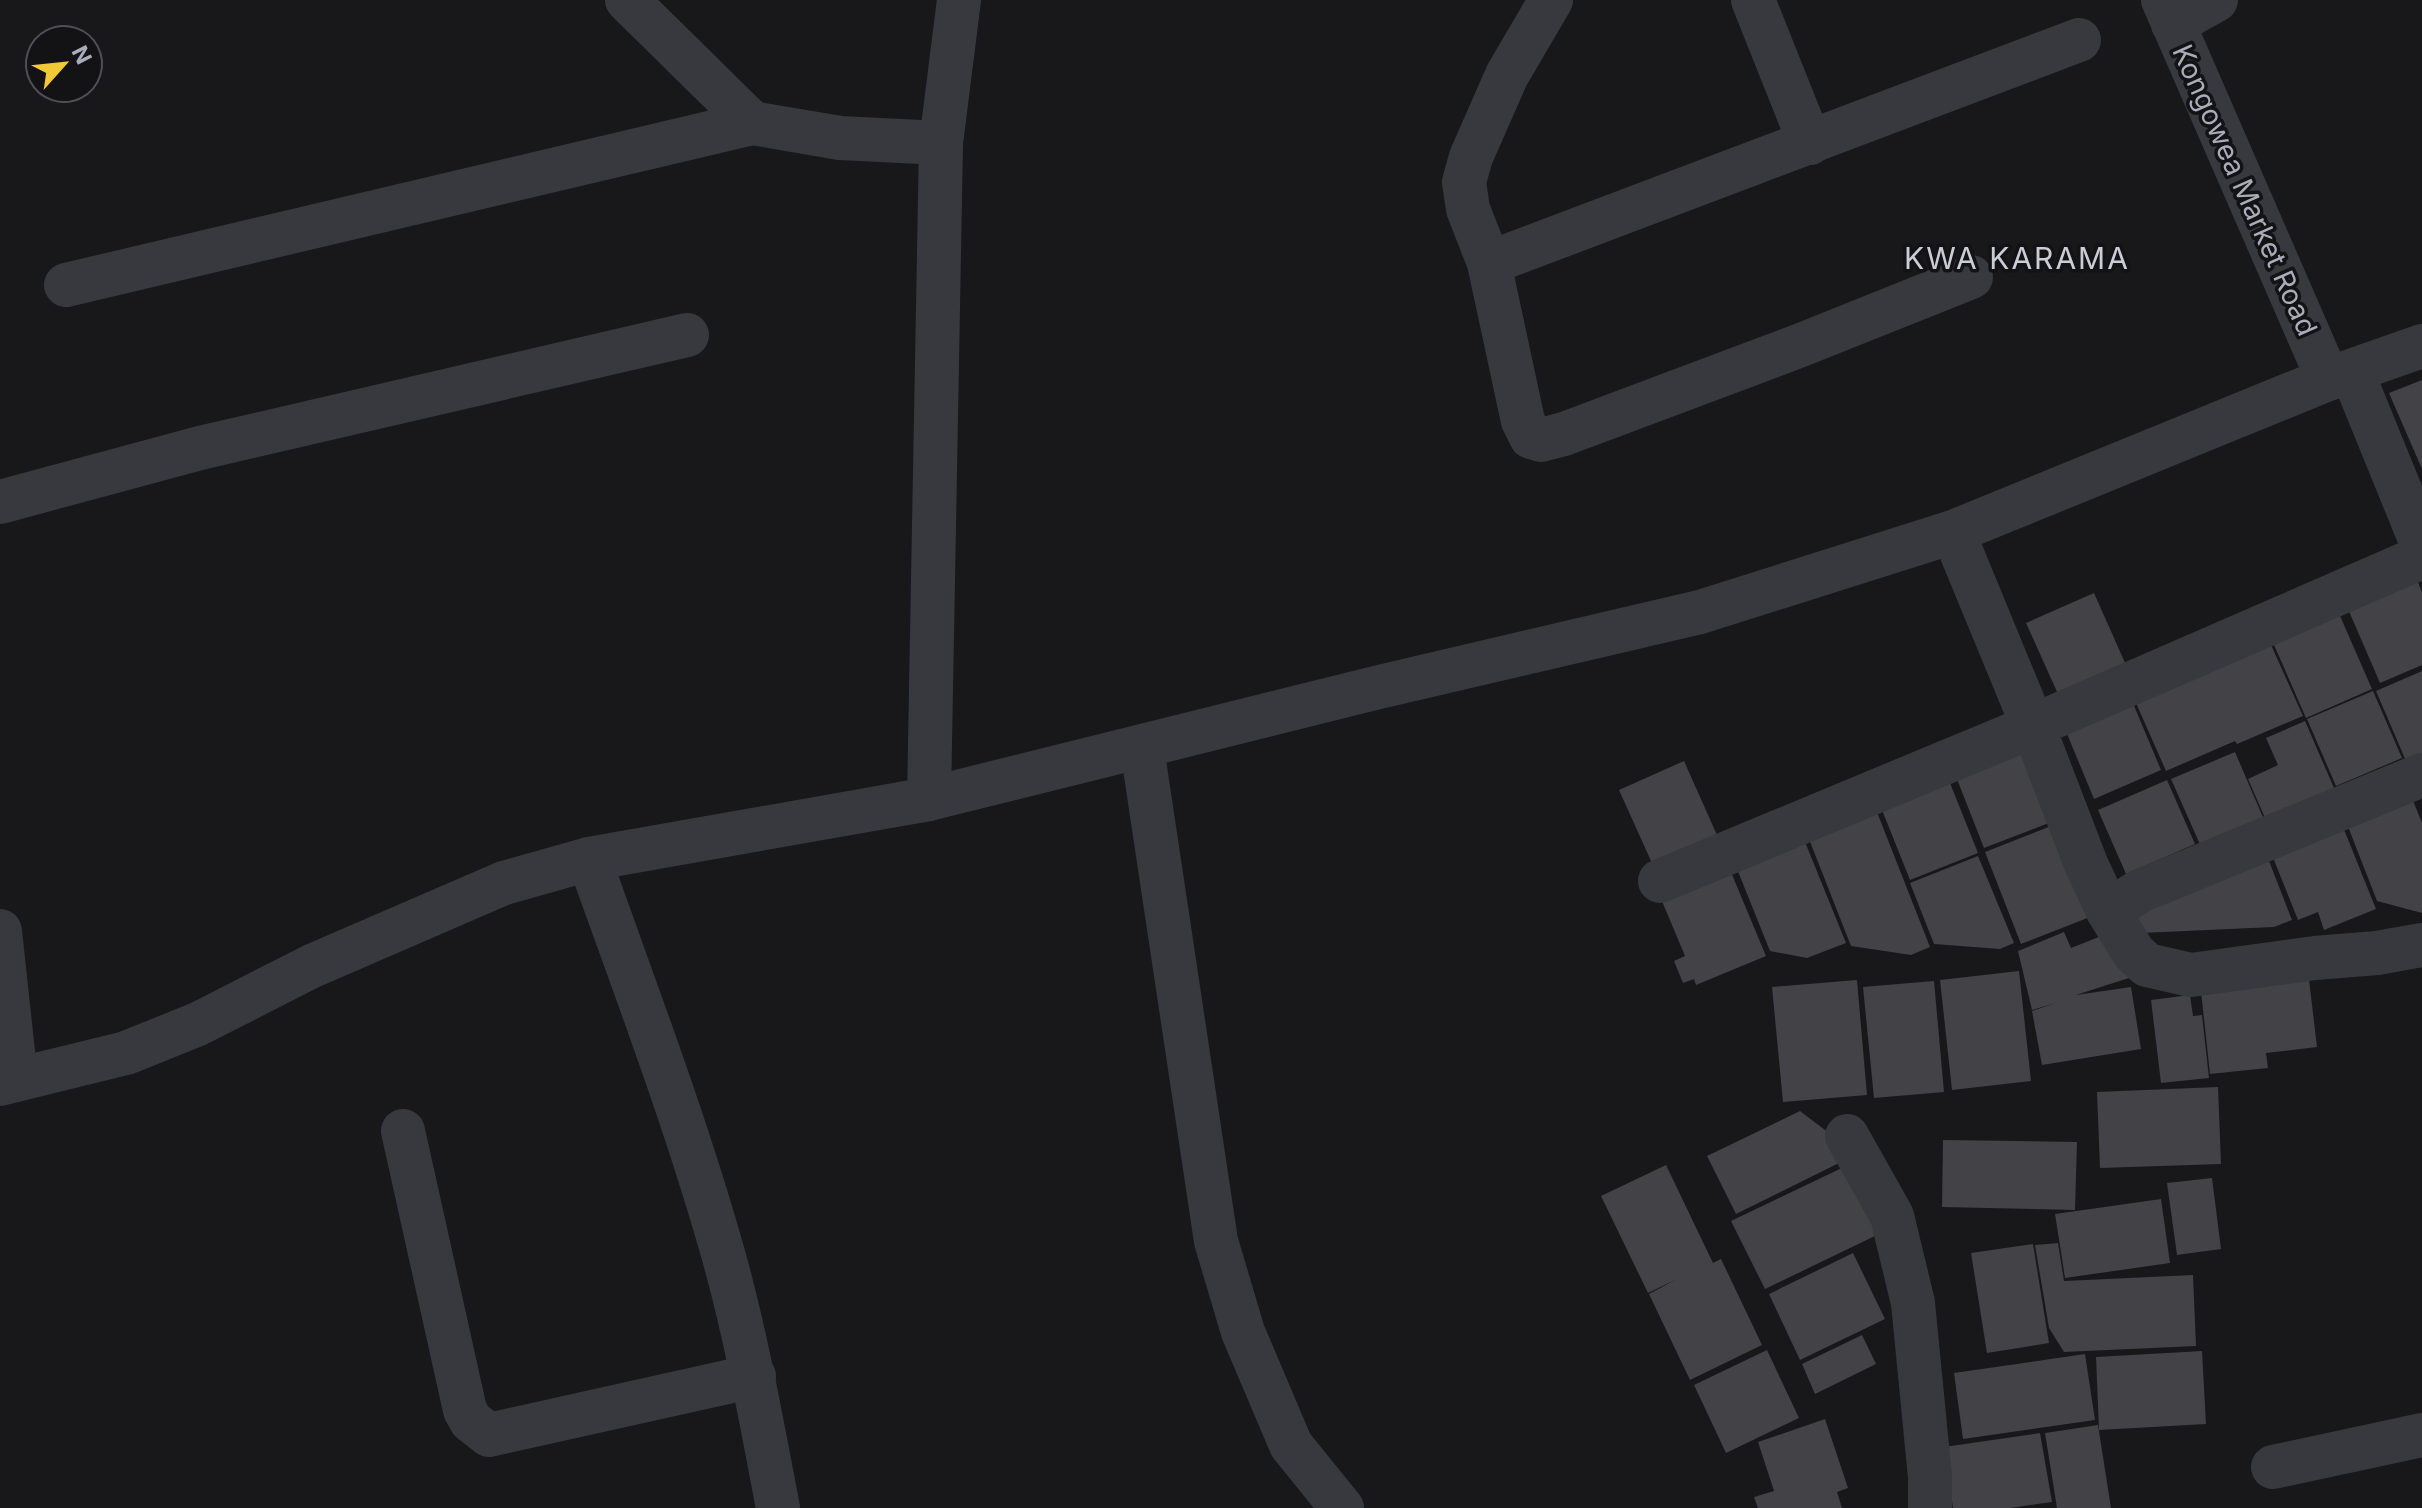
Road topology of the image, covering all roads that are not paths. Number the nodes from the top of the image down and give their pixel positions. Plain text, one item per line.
1 (627, 0) edge
2 (959, 0) edge
3 (1551, 0) edge
4 (1753, 0) edge
5 (2216, 0) edge
6 (2168, 12) edge
7 (2079, 40) dead end
8 (752, 123) junction
9 (941, 143) junction
10 (1810, 143) junction
11 (1489, 263) junction
12 (1971, 277) dead end
13 (66, 285) dead end
14 (687, 335) dead end
15 (2422, 346) edge
16 (2340, 375) junction
17 (0, 502) edge
18 (1953, 532) junction
19 (2422, 544) edge
20 (2422, 557) edge
21 (2033, 726) junction
22 (1142, 748) junction
23 (2422, 775) edge
24 (929, 799) junction
25 (589, 859) junction
26 (1660, 881) dead end
27 (2108, 911) junction
28 (0, 931) edge
29 (2422, 945) edge
30 (8, 1082) edge
31 (403, 1131) dead end
32 (1847, 1136) dead end
33 (754, 1376) junction
34 (2422, 1435) edge
35 (2273, 1467) dead end
36 (778, 1508) edge
37 (1342, 1508) edge
38 (1930, 1508) edge

1 - 8 street
2 - 9 street
3 - 11 street
4 - 10 street
5 - 6 street
6 - 16 street, Kongowea Market Road
7 - 10 street
8 - 9 street
8 - 13 street
9 - 24 street
10 - 11 street
11 - 12 street
14 - 17 street
15 - 16 street
16 - 18 street
16 - 19 street, Kongowea Market Road
18 - 21 street
18 - 22 street
20 - 21 street
21 - 26 street
21 - 27 street
22 - 24 street
22 - 37 street
23 - 27 street
24 - 25 street
25 - 30 street
25 - 33 street
27 - 29 street
28 - 30 street
31 - 33 street
32 - 38 street
33 - 36 street
34 - 35 street

